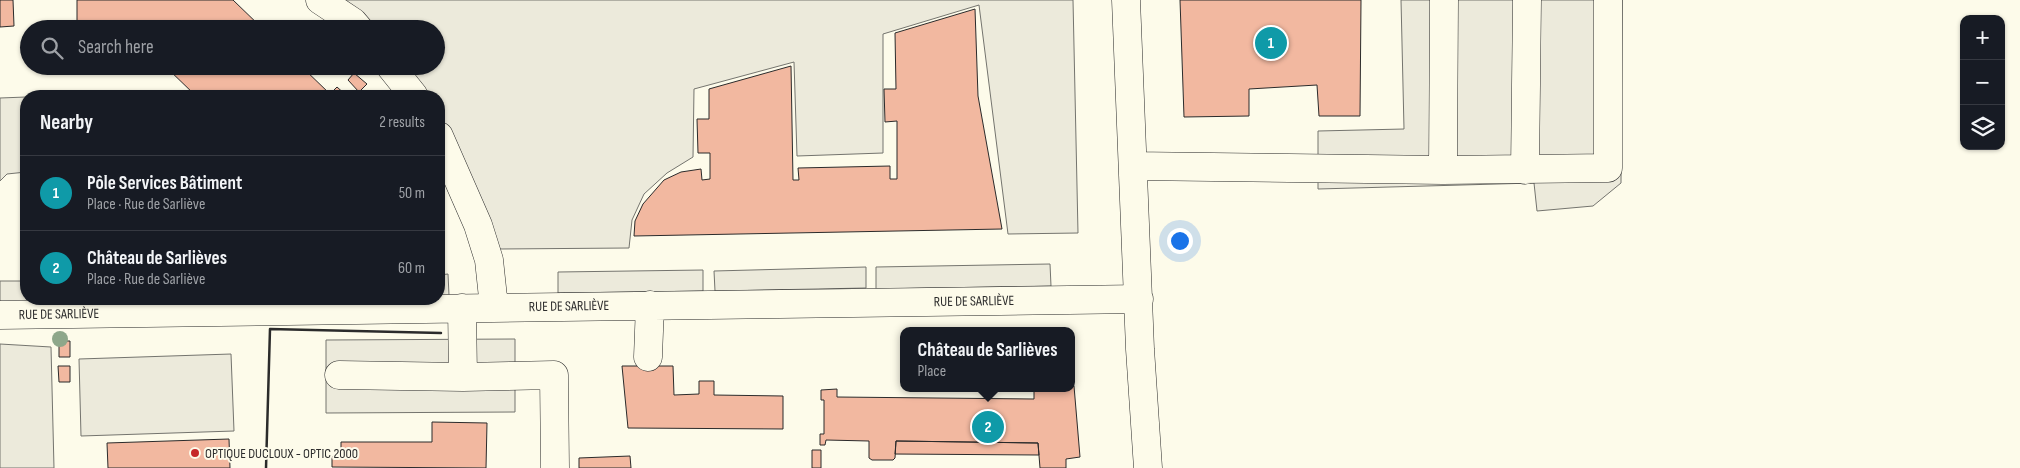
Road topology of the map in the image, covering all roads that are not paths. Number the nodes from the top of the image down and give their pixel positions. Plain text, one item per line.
1 (320, 0) edge
2 (1126, 0) edge
3 (1444, 0) edge
4 (1527, 0) edge
5 (1608, 0) edge
6 (350, 20) edge
7 (397, 75) edge
8 (409, 90) edge
9 (445, 150) edge
10 (1133, 166) junction
11 (1443, 170) junction
12 (1525, 170) junction
13 (1139, 300) junction
14 (650, 305) junction
15 (462, 308) junction
16 (494, 308) junction
17 (0, 315) edge
18 (648, 356) dead end
19 (339, 375) dead end
20 (463, 376) junction
21 (555, 468) edge
22 (1148, 468) edge

1 - 6 street
2 - 10 street
3 - 11 street
4 - 12 street
5 - 12 street
7 - 8 street
9 - 16 street
10 - 11 street
10 - 13 street
11 - 12 street
13 - 14 street, RUE DE SARLIÈVE
13 - 22 street
14 - 16 street, RUE DE SARLIÈVE
14 - 18 street
15 - 16 street, RUE DE SARLIÈVE
15 - 17 street, RUE DE SARLIÈVE
15 - 20 street
19 - 20 street
20 - 21 street

